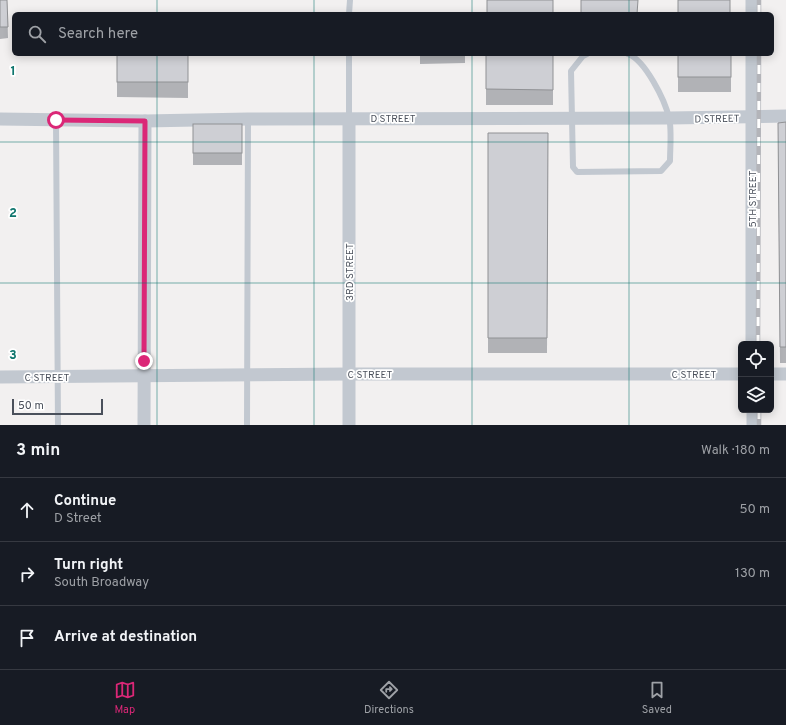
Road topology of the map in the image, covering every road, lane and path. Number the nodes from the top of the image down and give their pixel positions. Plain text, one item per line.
1 (350, 0) edge
2 (752, 0) edge
3 (350, 12) edge
4 (752, 12) edge
5 (349, 56) edge
6 (583, 56) edge
7 (631, 56) edge
8 (752, 56) edge
9 (786, 116) edge
10 (752, 117) junction
11 (349, 118) junction
12 (571, 118) junction
13 (670, 118) junction
14 (0, 119) edge
15 (248, 119) junction
16 (56, 120) junction
17 (145, 121) junction
18 (752, 341) edge
19 (349, 374) junction
20 (738, 374) edge
21 (774, 374) edge
22 (786, 374) edge
23 (247, 375) junction
24 (144, 376) junction
25 (0, 377) edge
26 (57, 377) junction
27 (753, 413) edge
28 (58, 425) edge
29 (144, 425) edge
30 (247, 425) edge
31 (349, 425) edge
32 (753, 425) edge

1 - 3 lane
2 - 4 street
5 - 11 lane
6 - 12 lane
7 - 13 lane
8 - 10 street, 5TH STREET
9 - 10 street, D STREET
10 - 13 street, D STREET
10 - 18 street, 5TH STREET
11 - 12 street, D STREET
11 - 15 street, D STREET
11 - 19 street, 3RD STREET
12 - 13 street, D STREET
12 - 13 lane
14 - 16 street, D STREET
15 - 17 street, D STREET
15 - 23 lane
16 - 17 street, D STREET
16 - 26 lane
17 - 24 street
19 - 20 street, C STREET
19 - 23 street, C STREET
19 - 31 street, 3RD STREET
21 - 22 street
23 - 24 street, C STREET
23 - 30 lane
24 - 26 street, C STREET
24 - 29 street
25 - 26 street, C STREET
26 - 28 lane
27 - 32 street

